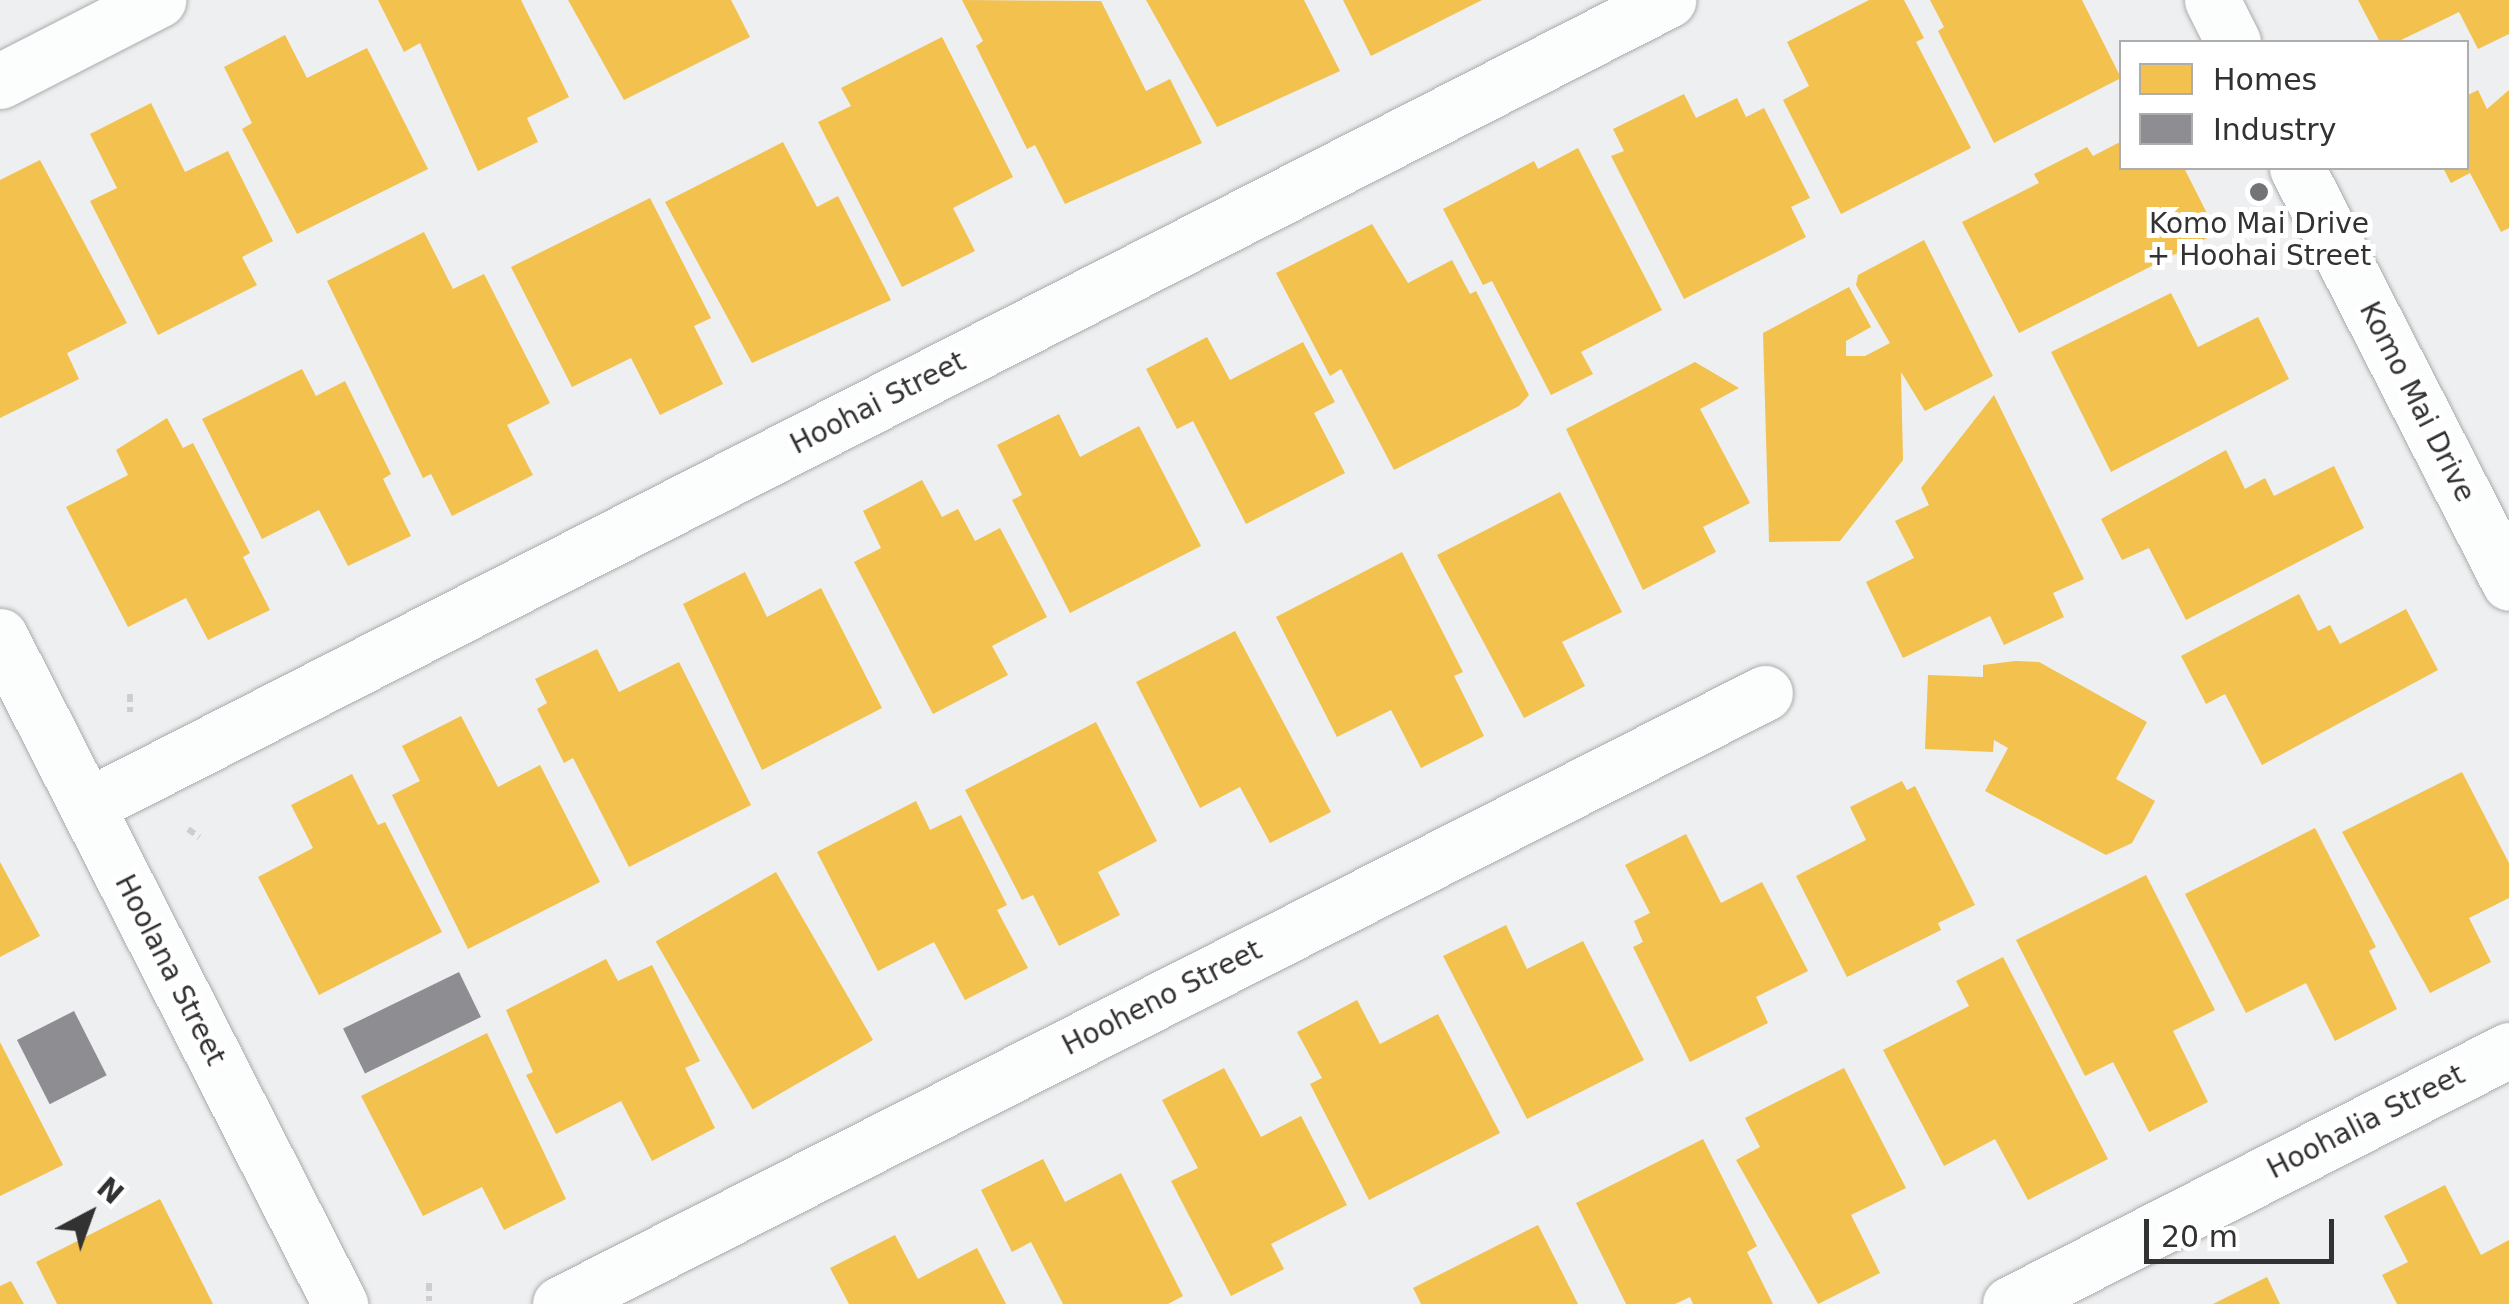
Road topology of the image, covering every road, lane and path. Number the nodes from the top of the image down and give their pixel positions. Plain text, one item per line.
1 (158, 0) edge
2 (1668, 0) edge
3 (2212, 0) edge
4 (2233, 40) edge
5 (0, 81) edge
6 (2299, 170) edge
7 (2509, 583) edge
8 (0, 636) edge
9 (1764, 693) dead end
10 (130, 694) dead end
11 (130, 712) dead end
12 (87, 806) junction
13 (188, 828) dead end
14 (198, 837) dead end
15 (2509, 1050) edge
16 (429, 1284) dead end
17 (430, 1301) dead end
18 (340, 1304) edge
19 (560, 1304) edge
20 (2010, 1304) edge

1 - 5 street
2 - 12 street, Hoohai Street
3 - 4 street
6 - 7 street, Komo Mai Drive
8 - 12 street, Hoolana Street
9 - 19 street, Hooheno Street
10 - 11 path
12 - 18 street, Hoolana Street
13 - 14 path
15 - 20 street, Hoohalia Street
16 - 17 path

